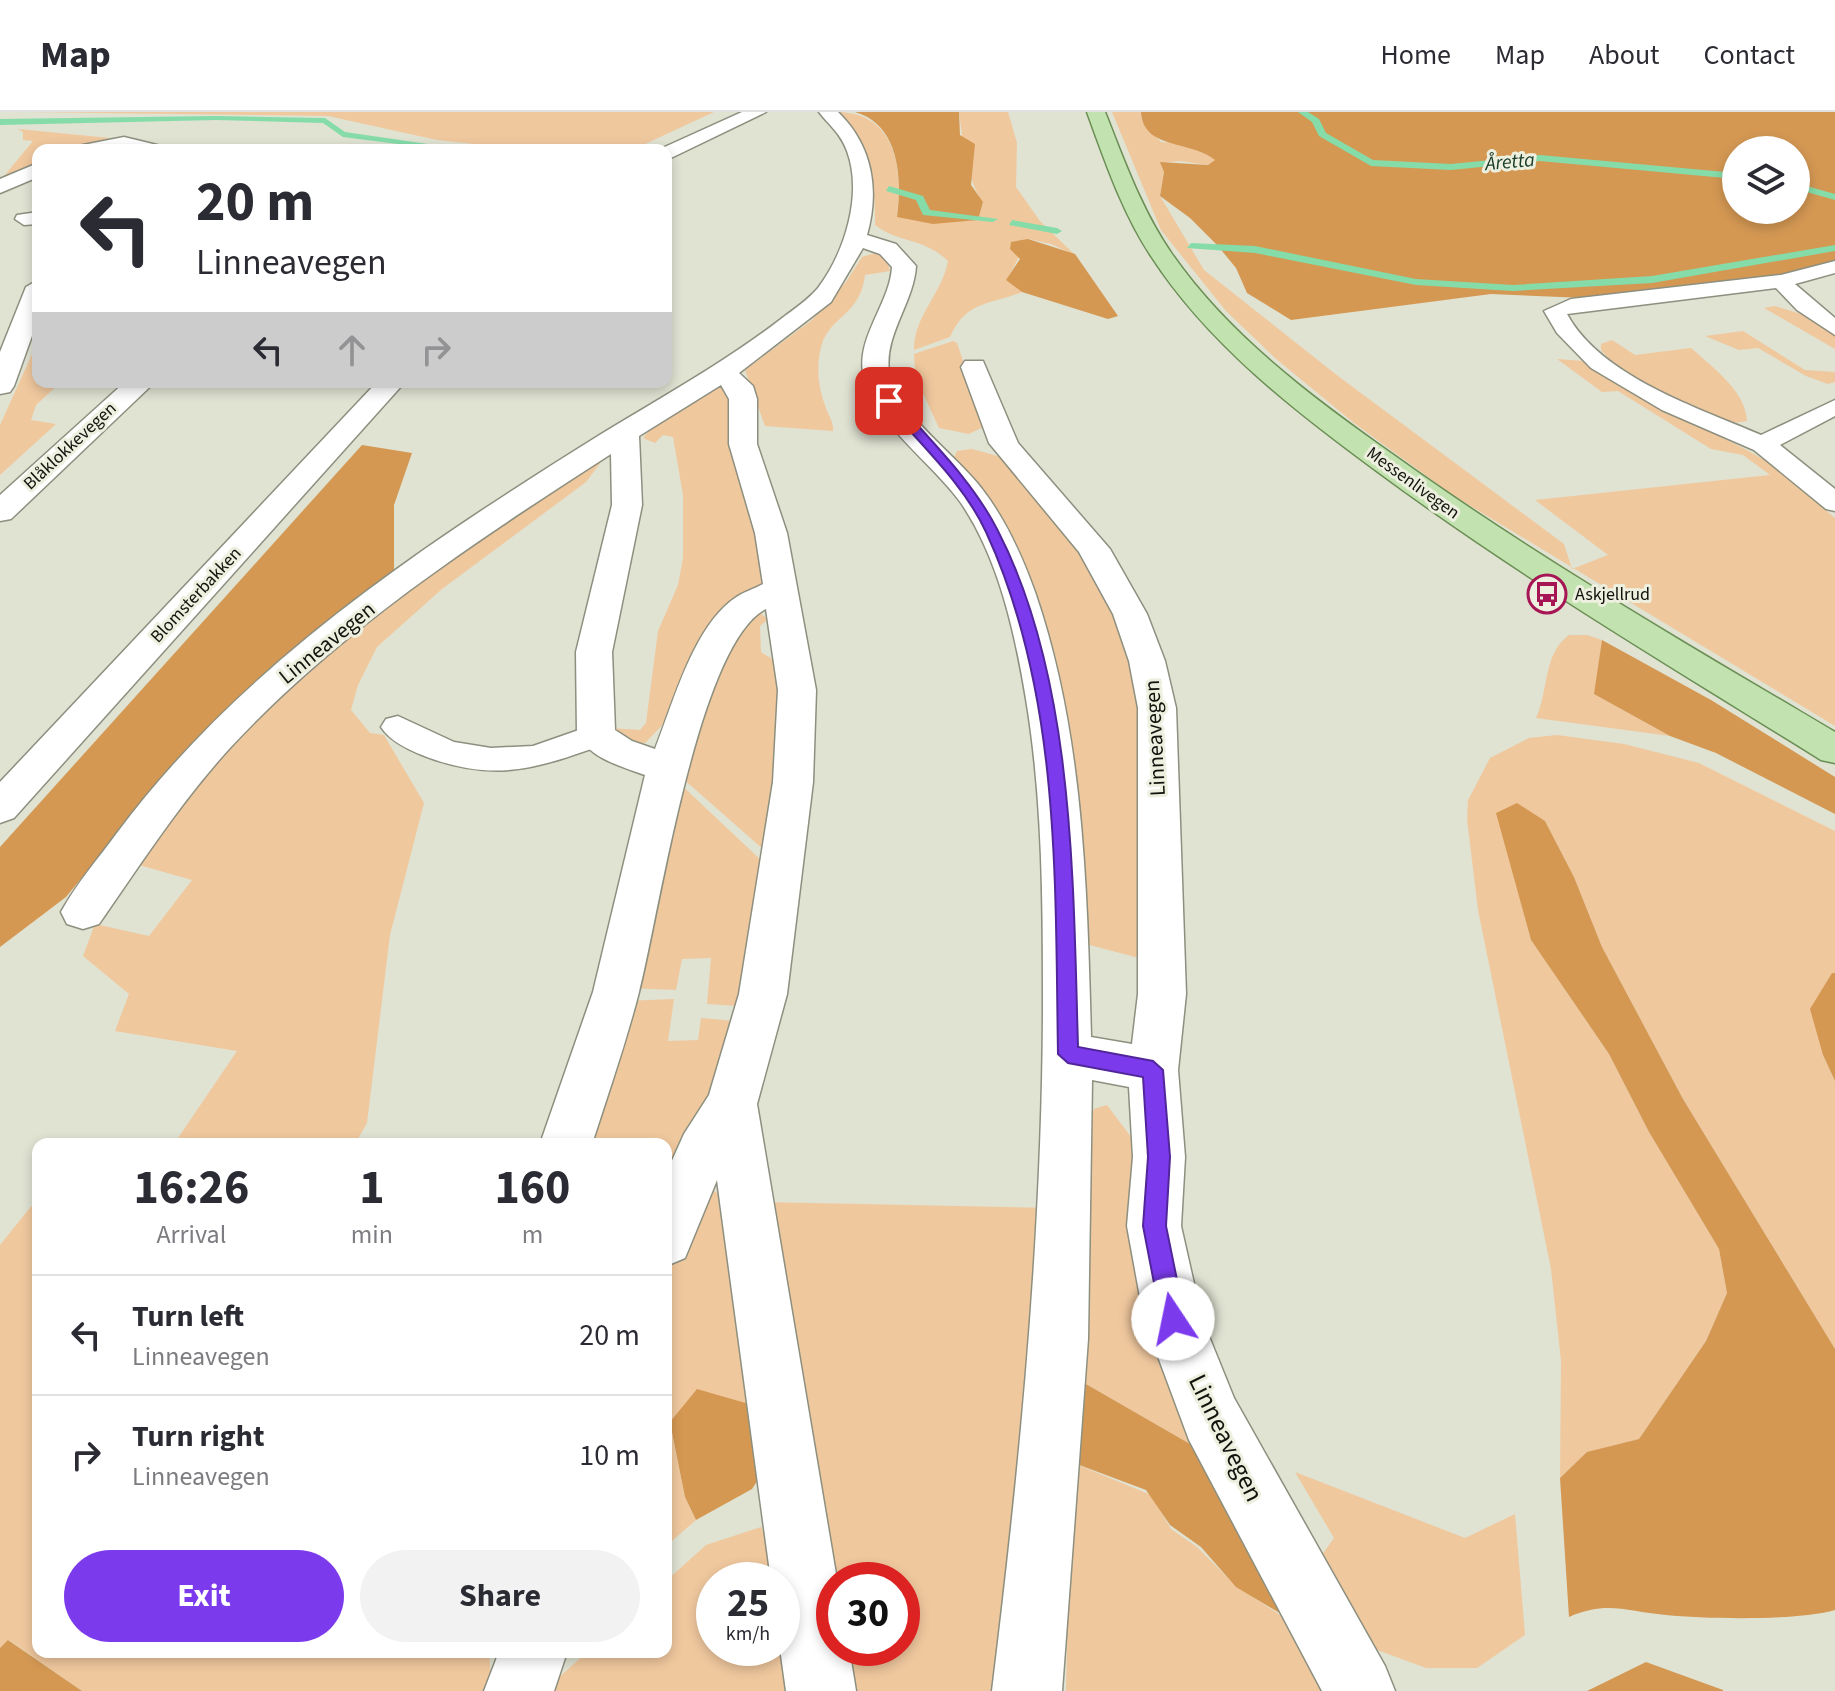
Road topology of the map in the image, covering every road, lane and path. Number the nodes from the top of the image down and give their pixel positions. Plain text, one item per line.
1 (757, 112) edge
2 (828, 112) edge
3 (1096, 112) edge
4 (672, 150) edge
5 (32, 172) edge
6 (0, 187) edge
7 (855, 238) junction
8 (1835, 267) edge
9 (1781, 281) junction
10 (32, 309) edge
11 (1835, 328) edge
12 (974, 367) dead end
13 (3, 372) edge
14 (724, 374) junction
15 (134, 388) edge
16 (386, 388) edge
17 (1835, 407) edge
18 (625, 433) junction
19 (918, 434) junction
20 (1762, 444) junction
21 (984, 445) junction
22 (1835, 503) edge
23 (0, 512) edge
24 (782, 588) junction
25 (398, 727) dead end
26 (596, 735) junction
27 (1835, 750) edge
28 (667, 768) junction
29 (0, 808) edge
30 (83, 912) dead end
31 (1068, 1054) junction
32 (1153, 1070) junction
33 (732, 1104) junction
34 (568, 1138) edge
35 (672, 1224) edge
36 (531, 1658) edge
37 (519, 1691) edge
38 (821, 1691) edge
39 (1027, 1691) edge
40 (1360, 1691) edge

1 - 4 street
2 - 7 street, Linneavegen
3 - 27 main road, Messenlivegen
5 - 6 street
7 - 14 street, Linneavegen
7 - 19 street
8 - 9 lane
9 - 11 lane
9 - 20 lane
10 - 13 street
12 - 21 street, Linneavegen
14 - 18 street, Linneavegen
14 - 24 street
15 - 23 street, Blåklokkevegen
16 - 29 street, Blomsterbakken
17 - 20 lane
18 - 26 street
18 - 30 street, Linneavegen
19 - 21 street
19 - 31 street
20 - 22 lane
21 - 32 street, Linneavegen
24 - 28 street
24 - 33 street
25 - 26 lane
26 - 28 street
28 - 34 street
31 - 32 street
31 - 39 street
32 - 40 street, Linneavegen
33 - 35 street
33 - 38 street
36 - 37 street

